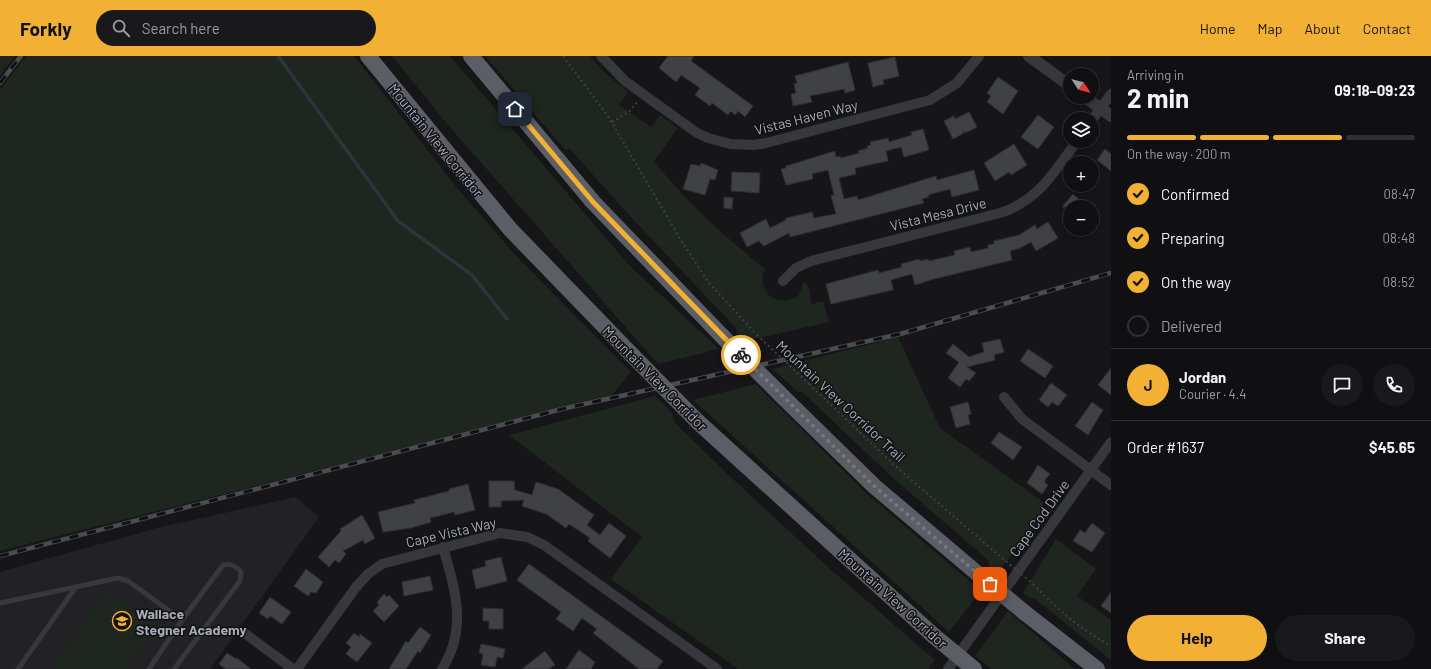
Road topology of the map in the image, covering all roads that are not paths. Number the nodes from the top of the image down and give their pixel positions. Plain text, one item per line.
1 (368, 56) edge
2 (471, 56) edge
3 (601, 56) edge
4 (979, 56) edge
5 (1028, 56) edge
6 (1063, 81) edge
7 (1111, 94) edge
8 (1095, 104) edge
9 (1101, 108) junction
10 (1098, 112) edge
11 (1111, 116) edge
12 (1072, 148) edge
13 (783, 281) dead end
14 (1004, 396) dead end
15 (1111, 442) edge
16 (1091, 470) junction
17 (1111, 485) edge
18 (443, 547) junction
19 (76, 587) junction
20 (0, 603) edge
21 (182, 620) junction
22 (243, 632) dead end
23 (18, 669) edge
24 (149, 669) edge
25 (174, 669) edge
26 (293, 669) edge
27 (297, 669) edge
28 (442, 669) edge
29 (717, 669) edge
30 (948, 669) edge
31 (974, 669) edge
32 (1096, 669) edge

1 - 31 highway, Mountain View Corridor, bridge
2 - 32 highway, bridge
3 - 4 street, Vistas Haven Way
5 - 6 street
7 - 9 street
8 - 9 street
9 - 10 street
9 - 11 street
12 - 13 street, Vista Mesa Drive
14 - 16 street
15 - 16 street, Cape Cod Drive
16 - 17 street
16 - 30 street, Cape Cod Drive
18 - 27 street, Cape Vista Way
18 - 28 street
18 - 29 street, Cape Vista Way
19 - 20 lane
19 - 21 lane
19 - 23 lane
21 - 24 lane
21 - 25 lane
22 - 26 street

